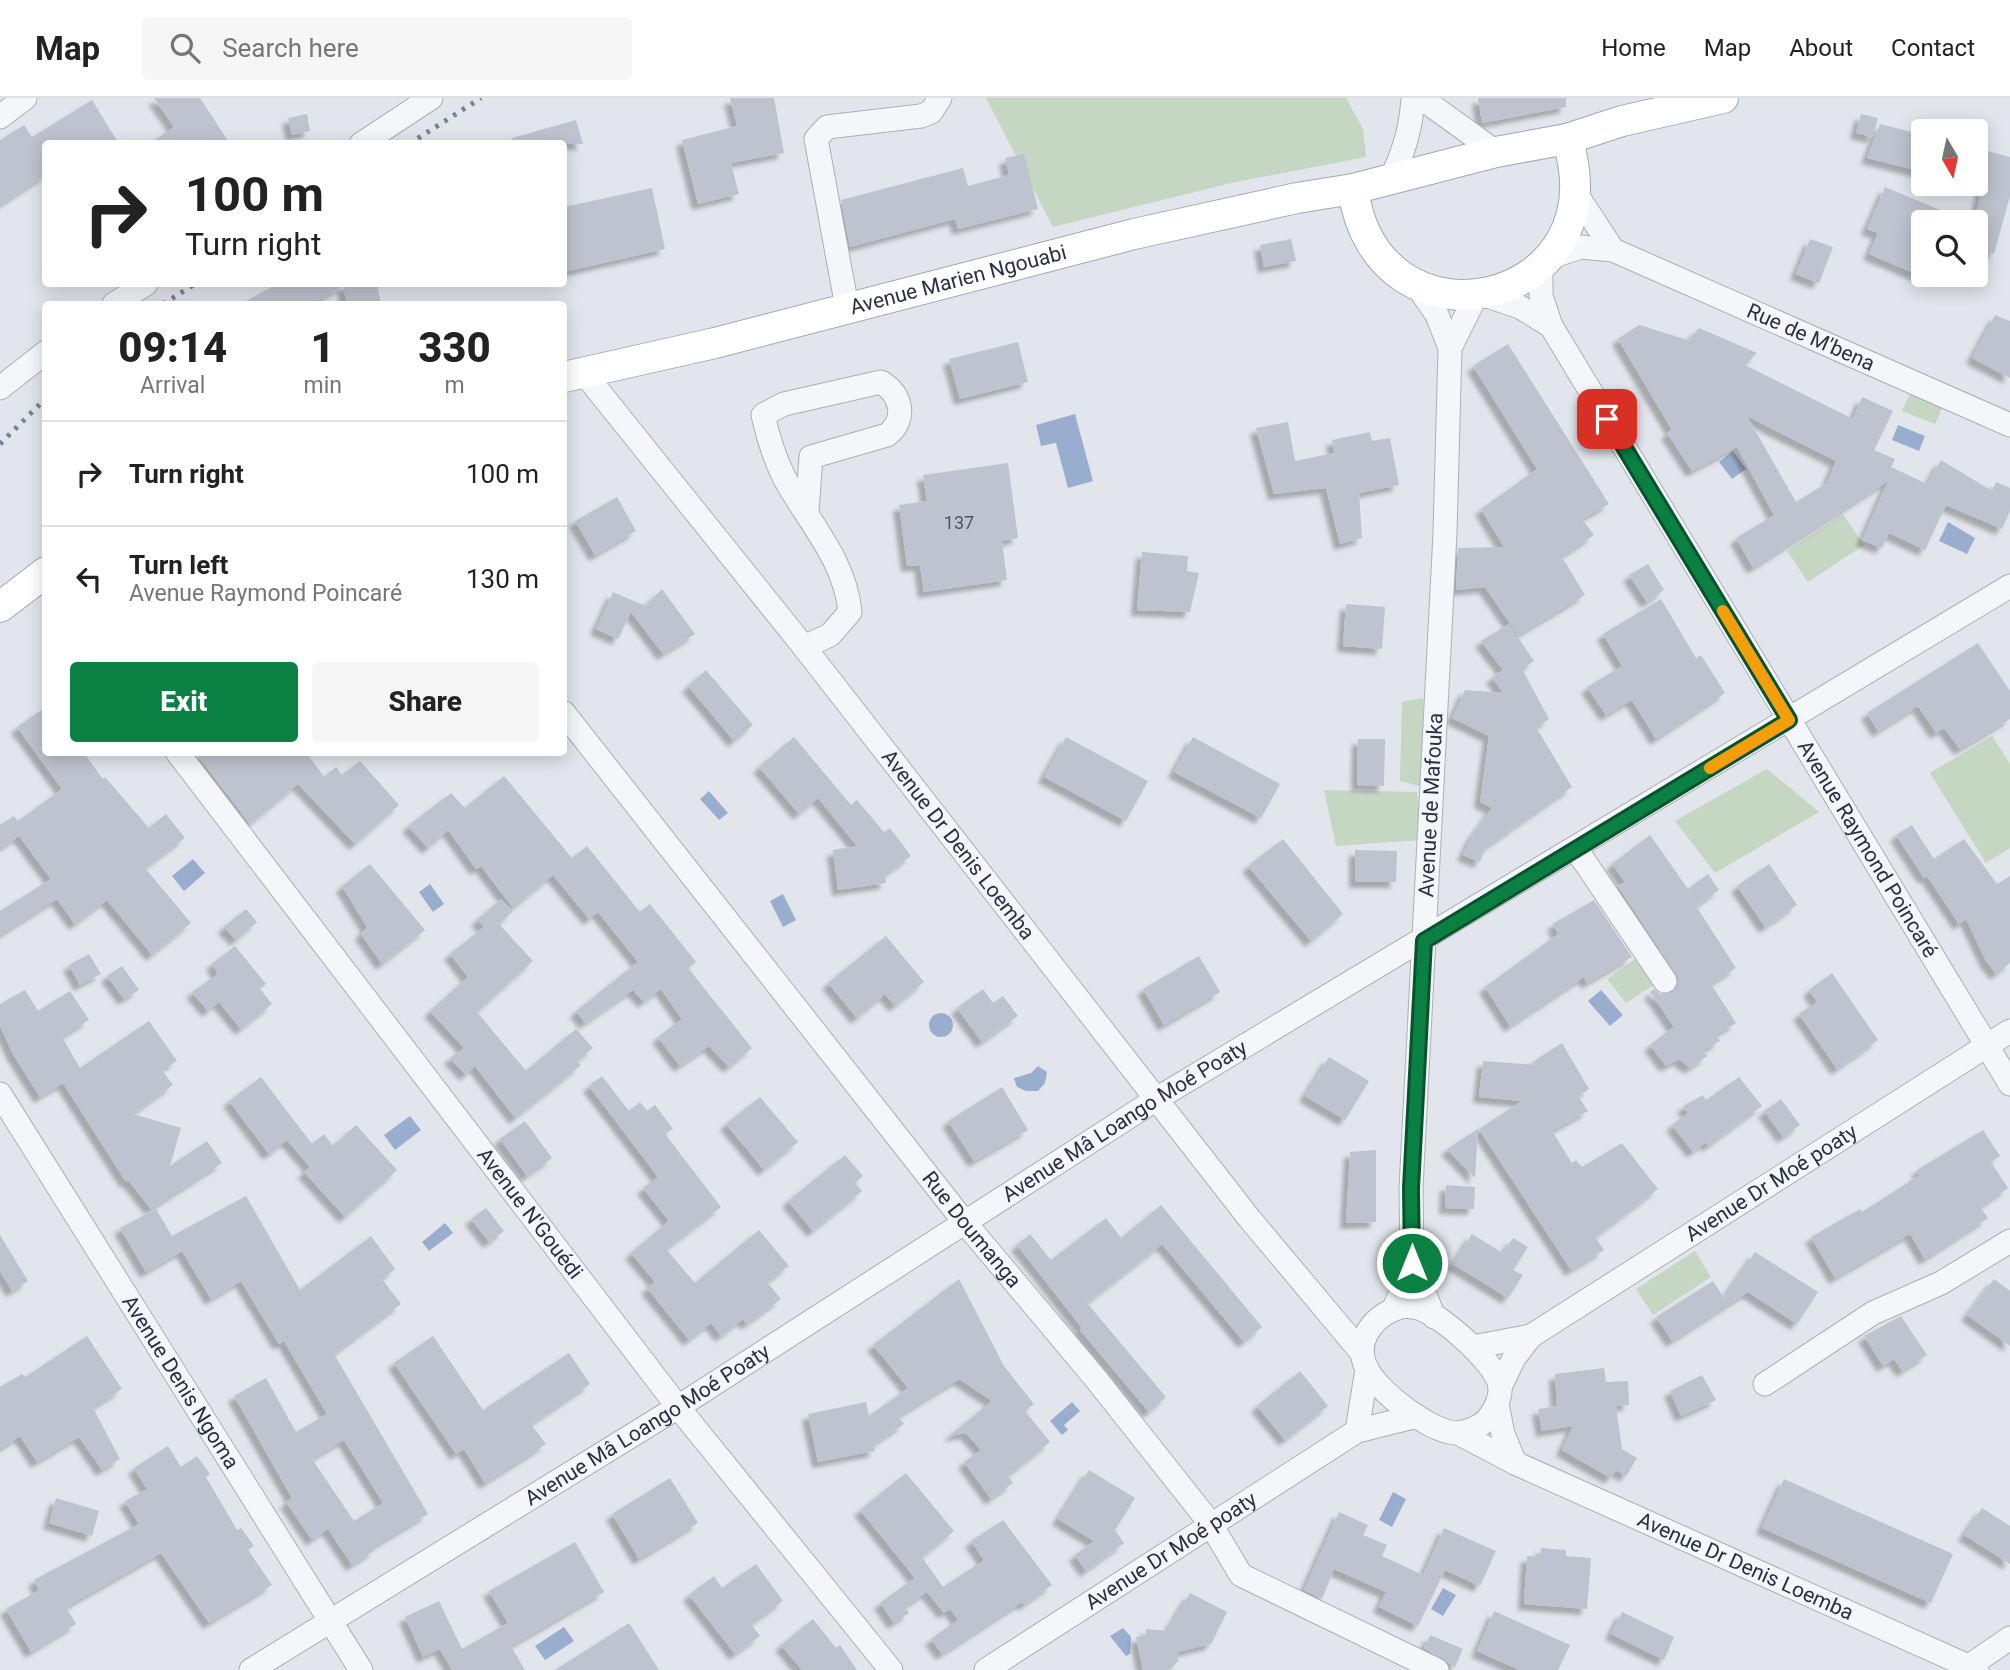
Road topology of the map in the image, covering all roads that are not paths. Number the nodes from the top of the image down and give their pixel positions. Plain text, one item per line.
1 (431, 98) edge
2 (940, 98) edge
3 (1413, 98) edge
4 (1421, 98) edge
5 (1723, 98) edge
6 (399, 108) edge
7 (1622, 121) junction
8 (1567, 139) junction
9 (365, 140) edge
10 (1496, 152) junction
11 (1391, 178) junction
12 (1353, 189) junction
13 (1577, 190) junction
14 (1297, 198) junction
15 (1364, 233) junction
16 (1613, 250) junction
17 (1546, 262) junction
18 (1417, 286) junction
19 (141, 287) edge
20 (1480, 296) junction
21 (119, 301) edge
22 (846, 307) junction
23 (1551, 326) junction
24 (1450, 348) junction
25 (42, 355) edge
26 (574, 375) edge
27 (0, 388) edge
28 (2010, 425) edge
29 (807, 511) junction
30 (42, 582) edge
31 (2010, 586) edge
32 (0, 607) edge
33 (804, 647) junction
34 (567, 717) edge
35 (1789, 720) junction
36 (180, 756) edge
37 (1576, 849) junction
38 (1424, 941) junction
39 (1665, 981) dead end
40 (2010, 1031) edge
41 (1986, 1045) junction
42 (2010, 1084) edge
43 (0, 1094) edge
44 (1158, 1098) junction
45 (966, 1224) junction
46 (2010, 1241) edge
47 (1412, 1263) junction
48 (1394, 1308) junction
49 (1329, 1317) junction
50 (1434, 1317) junction
51 (1374, 1321) junction
52 (1531, 1336) junction
53 (1473, 1347) junction
54 (1365, 1361) junction
55 (1765, 1384) dead end
56 (1499, 1395) junction
57 (678, 1407) junction
58 (1417, 1416) junction
59 (1357, 1431) junction
60 (1458, 1433) junction
61 (1515, 1463) junction
62 (1210, 1523) junction
63 (332, 1621) junction
64 (2010, 1638) edge
65 (1973, 1668) edge
66 (251, 1670) edge
67 (362, 1670) edge
68 (891, 1670) edge
69 (986, 1670) edge
70 (1437, 1670) edge

1 - 6 street
2 - 22 street
3 - 11 street
4 - 10 street
5 - 7 main road, Avenue Marien Ngouabi
6 - 9 street
7 - 8 main road, Avenue Marien Ngouabi
7 - 13 main road
8 - 10 main road, Avenue Marien Ngouabi
8 - 13 main road
10 - 11 main road, Avenue Marien Ngouabi
11 - 12 main road, Avenue Marien Ngouabi
12 - 14 main road, Avenue Marien Ngouabi
12 - 15 main road
13 - 16 street
13 - 17 main road
14 - 15 main road
14 - 22 main road, Avenue Marien Ngouabi
15 - 18 main road
16 - 17 street, Rue de M'bena
16 - 28 street, Rue de M'bena
17 - 20 main road
17 - 23 street
18 - 20 main road
18 - 24 street
19 - 21 street
20 - 23 street
20 - 24 street
22 - 26 main road, Avenue Marien Ngouabi
23 - 35 street, Avenue Raymond Poincaré
24 - 38 street, Avenue de Mafouka
25 - 27 street
26 - 33 street, Avenue Dr Denis Loemba
29 - 29 street
29 - 33 street
30 - 32 main road
31 - 35 street, Avenue Mâ Loango Moé Poaty
33 - 44 street, Avenue Dr Denis Loemba
34 - 45 street, Rue Doumanga
35 - 37 street, Avenue Mâ Loango Moé Poaty
35 - 41 street, Avenue Raymond Poincaré
36 - 57 street, Avenue N'Gouédi
37 - 38 street, Avenue Mâ Loango Moé Poaty
37 - 39 street
38 - 44 street, Avenue Mâ Loango Moé Poaty
38 - 47 street, Avenue de Mafouka
40 - 41 street, Avenue Dr Moé poaty
41 - 42 street, Avenue Raymond Poincaré
41 - 52 street, Avenue Dr Moé poaty
43 - 63 street, Avenue Denis Ngoma
44 - 45 street, Avenue Mâ Loango Moé Poaty
44 - 49 street, Avenue Dr Denis Loemba
45 - 57 street, Avenue Mâ Loango Moé Poaty
45 - 62 street, Rue Doumanga
46 - 55 street
47 - 48 street, Avenue de Mafouka
47 - 50 street, Avenue de Mafouka
48 - 50 street
48 - 51 street
49 - 51 street
49 - 54 street, Avenue Dr Denis Loemba
50 - 53 street
51 - 54 street
52 - 53 street, Avenue Dr Moé poaty
52 - 56 street, Avenue Dr Moé poaty
53 - 56 street
54 - 58 street
54 - 59 street
56 - 60 street
56 - 61 street
57 - 63 street, Avenue Mâ Loango Moé Poaty
57 - 68 street, Avenue N'Gouédi
58 - 59 street, Avenue Dr Moé poaty
58 - 60 street
59 - 62 street, Avenue Dr Moé poaty
60 - 61 street, Avenue Dr Denis Loemba
61 - 65 street, Avenue Dr Denis Loemba
62 - 69 street, Avenue Dr Moé poaty
62 - 70 street, Rue Doumanga
63 - 66 street, Avenue Mâ Loango Moé Poaty
63 - 67 street, Avenue Denis Ngoma
64 - 65 street

